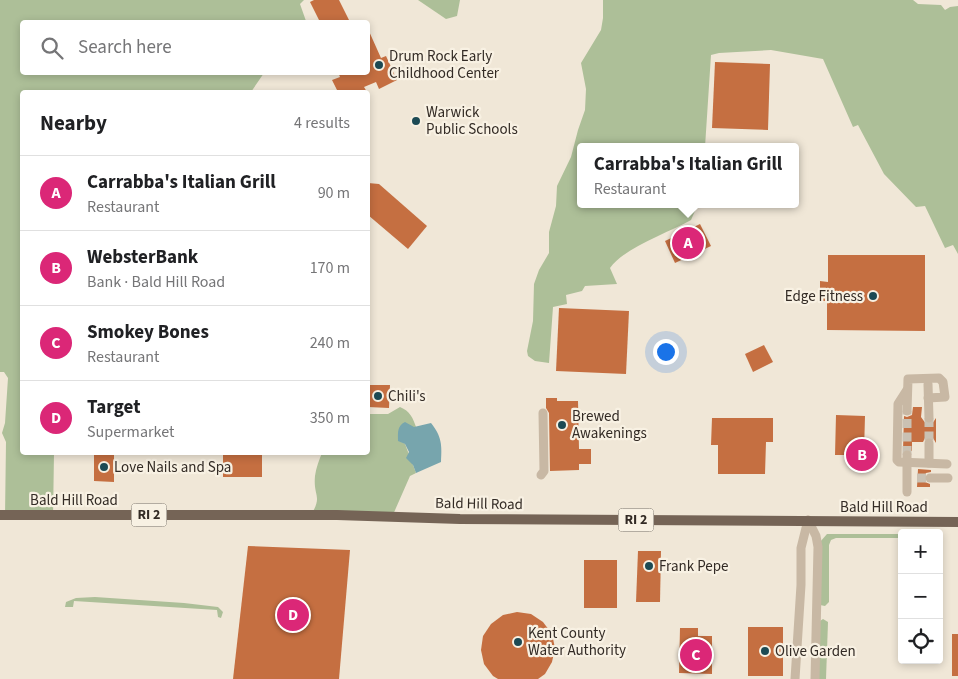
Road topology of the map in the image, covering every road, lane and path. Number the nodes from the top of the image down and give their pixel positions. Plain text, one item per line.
1 (928, 384) dead end
2 (907, 390) junction
3 (928, 398) junction
4 (907, 411) tunnel mouth
5 (543, 413) dead end
6 (929, 418) tunnel mouth
7 (929, 443) tunnel mouth
8 (907, 459) junction
9 (929, 463) junction
10 (947, 464) dead end
11 (542, 475) dead end
12 (907, 478) junction
13 (918, 478) tunnel mouth
14 (930, 478) tunnel mouth
15 (948, 478) dead end
16 (907, 492) dead end
17 (0, 515) edge
18 (808, 520) junction
19 (958, 522) edge
20 (795, 679) edge
21 (814, 679) edge

1 - 3 street
2 - 3 street
2 - 4 street
2 - 8 street
3 - 6 street
5 - 11 street
7 - 9 street
8 - 9 street
8 - 12 street
9 - 10 street
12 - 13 street
12 - 16 street
14 - 15 street
17 - 18 main road, Bald Hill Road / RI 2
18 - 19 main road, Bald Hill Road / RI 2
18 - 20 street
18 - 21 street

